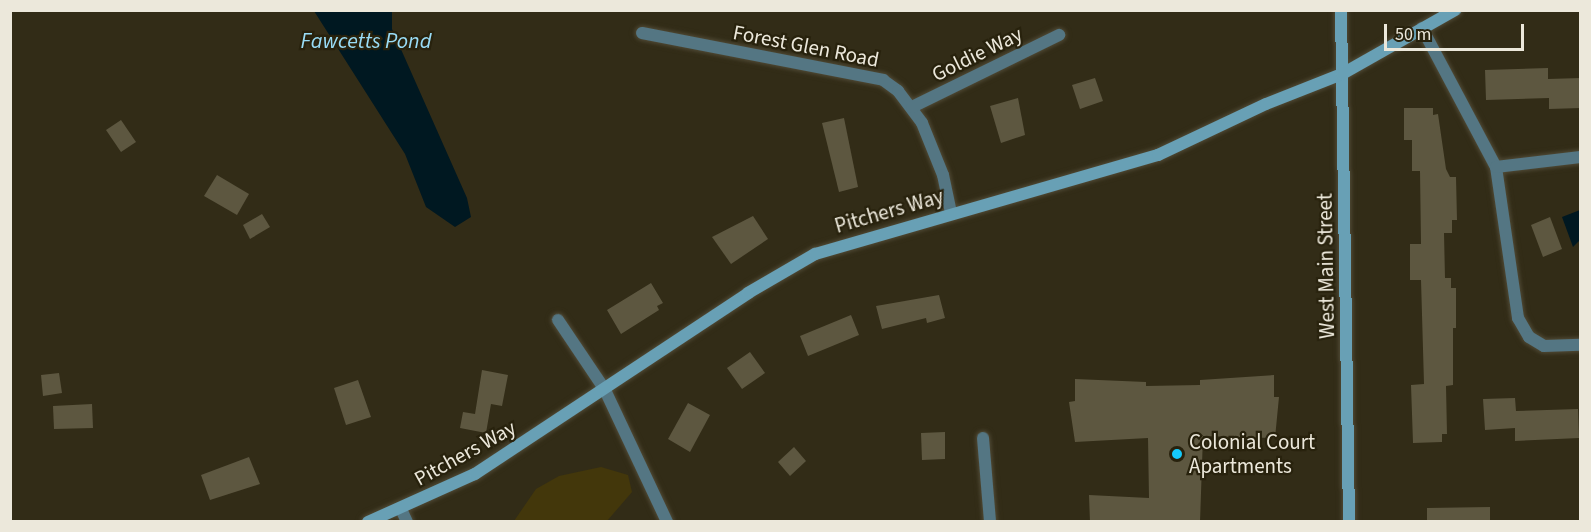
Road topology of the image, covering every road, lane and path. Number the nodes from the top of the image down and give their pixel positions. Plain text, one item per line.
1 (1341, 10) edge
2 (1455, 10) edge
3 (1422, 28) junction
4 (642, 33) dead end
5 (1059, 35) dead end
6 (1342, 75) junction
7 (912, 107) junction
8 (1581, 157) edge
9 (1496, 167) junction
10 (951, 213) junction
11 (558, 320) dead end
12 (1581, 345) edge
13 (605, 390) junction
14 (983, 438) dead end
15 (401, 509) junction
16 (368, 522) edge
17 (407, 522) edge
18 (667, 522) edge
19 (990, 522) edge
20 (1349, 522) edge

1 - 6 main road, West Main Street
2 - 3 main road, Pitchers Way
3 - 6 main road, Pitchers Way
3 - 9 street
4 - 7 street, Forest Glen Road
5 - 7 street, Goldie Way
6 - 10 main road, Pitchers Way
6 - 20 main road, West Main Street
7 - 10 street, Forest Glen Road
8 - 9 street
9 - 12 street
10 - 13 main road, Pitchers Way
11 - 13 street
13 - 15 main road, Pitchers Way
13 - 18 street
14 - 19 street
15 - 16 main road, Pitchers Way
15 - 17 street

